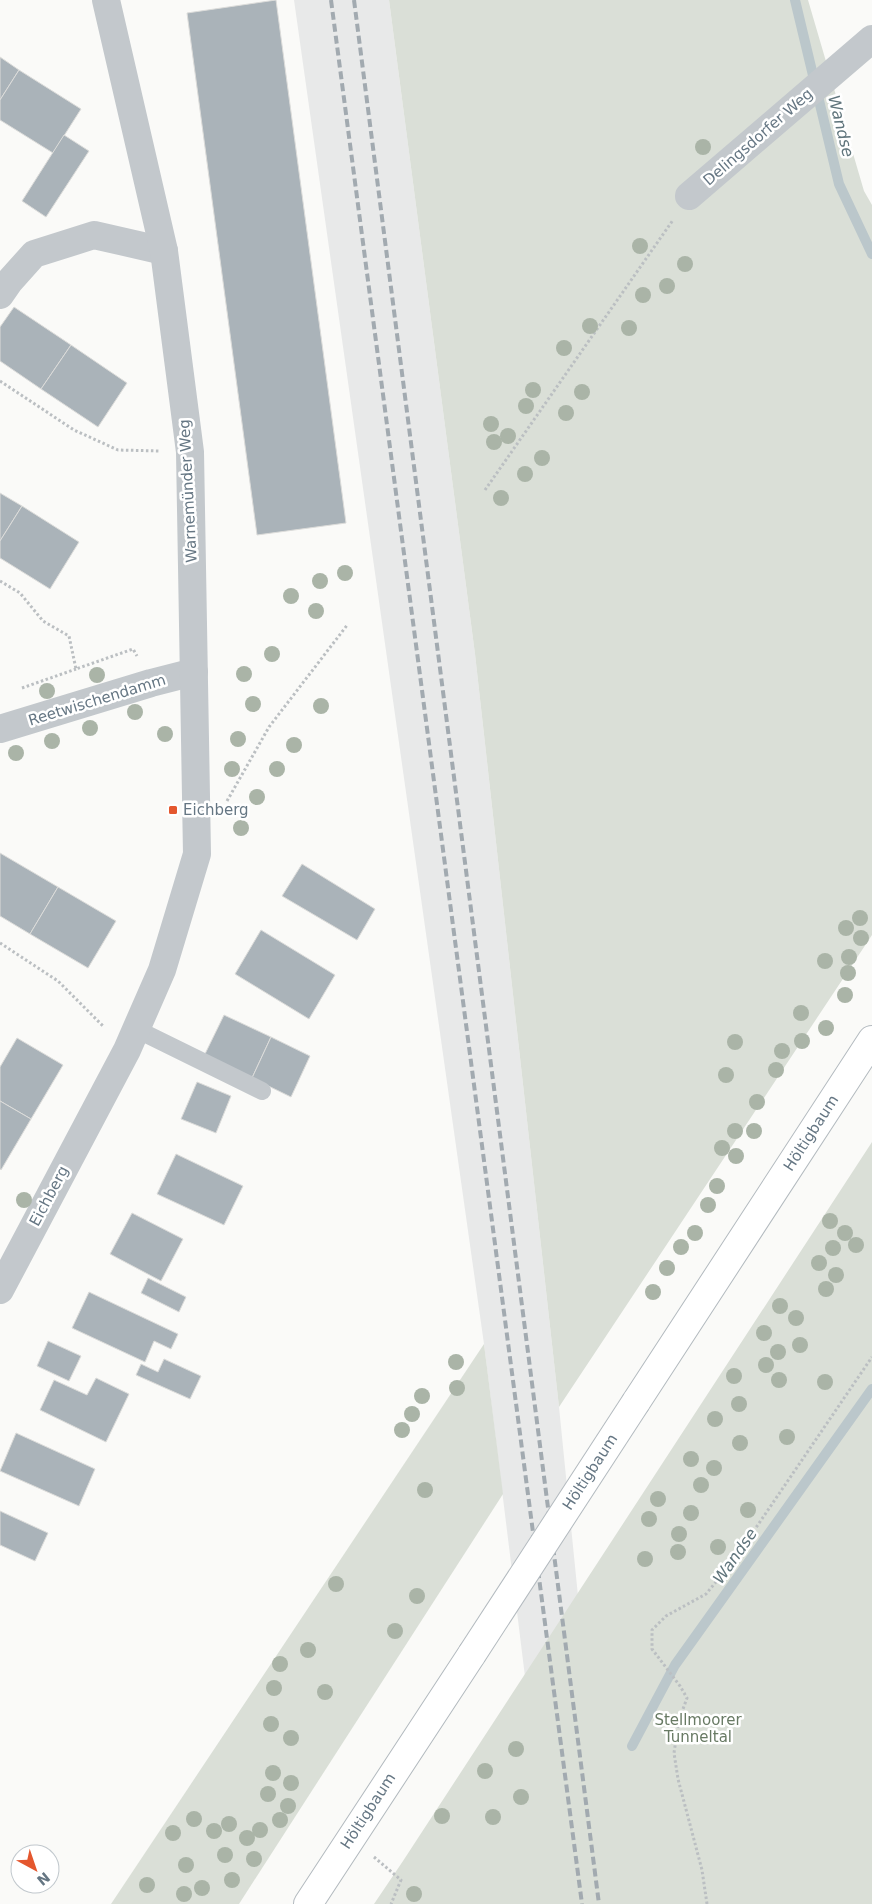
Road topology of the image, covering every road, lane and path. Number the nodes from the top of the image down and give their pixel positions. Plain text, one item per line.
1 (106, 0) edge
2 (872, 39) edge
3 (689, 196) joint
4 (164, 251) junction
5 (0, 295) edge
6 (0, 380) edge
7 (190, 452) junction
8 (485, 490) dead end
9 (0, 581) edge
10 (348, 624) dead end
11 (76, 669) junction
12 (194, 672) junction
13 (151, 682) junction
14 (17, 690) dead end
15 (0, 730) edge
16 (226, 803) dead end
17 (0, 943) edge
18 (104, 1028) dead end
19 (136, 1029) junction
20 (872, 1040) edge
21 (262, 1091) dead end
22 (0, 1290) edge
23 (872, 1357) edge
24 (351, 1837) junction
25 (308, 1904) edge
26 (391, 1904) edge
27 (707, 1904) edge

1 - 4 street, Warnemünder Weg
2 - 3 street, Delingsdorfer Weg
3 - 8 path
4 - 5 street
4 - 7 street, Warnemünder Weg
6 - 7 path
7 - 12 street, Warnemünder Weg
9 - 11 path
10 - 16 path
11 - 13 path
11 - 14 path
12 - 13 street, Reetwischendamm
12 - 19 street, Eichberg
13 - 15 street, Reetwischendamm
17 - 18 path
19 - 21 lane
19 - 22 street, Eichberg
20 - 24 main road, Höltigbaum, bridge
23 - 27 path
24 - 25 main road, Höltigbaum
24 - 26 path

